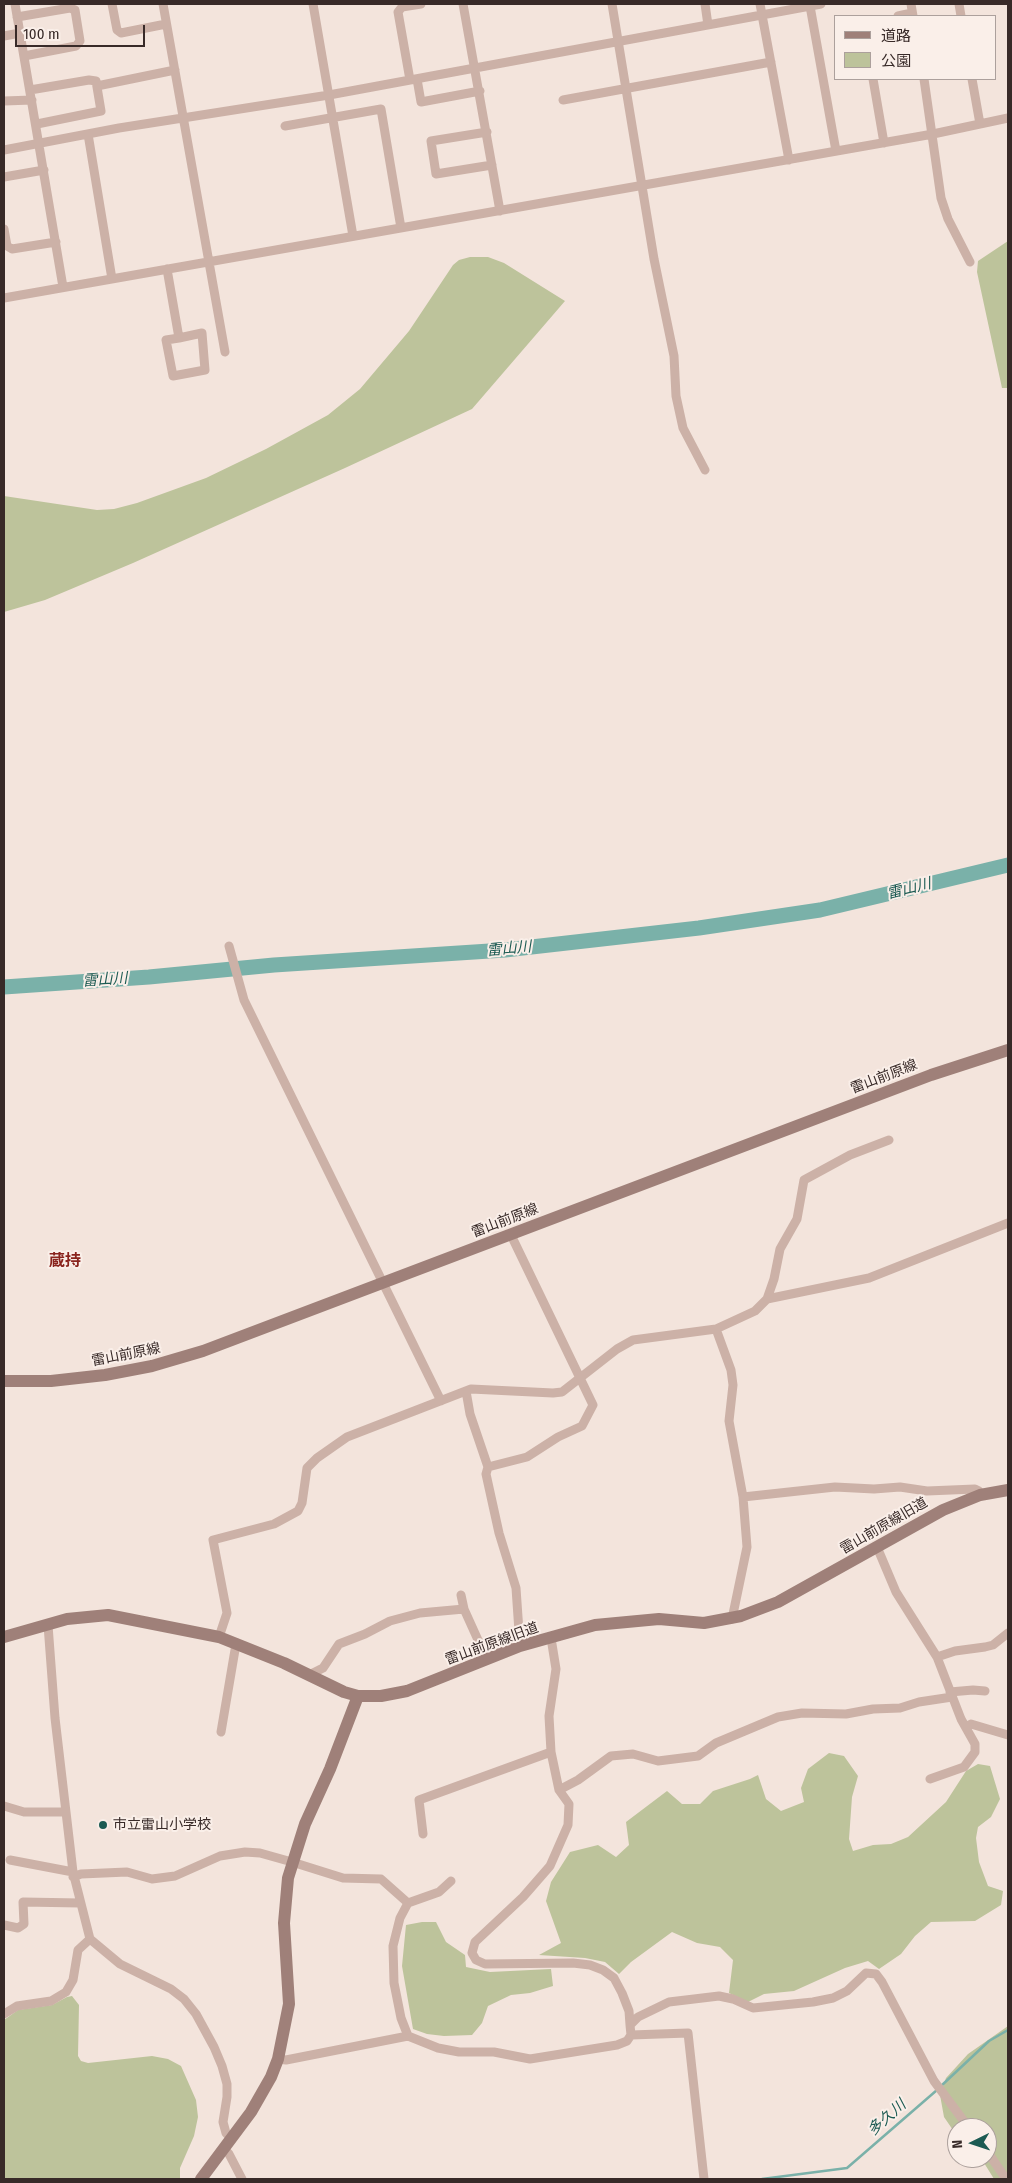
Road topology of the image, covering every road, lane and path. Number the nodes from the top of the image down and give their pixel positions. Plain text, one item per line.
1 (15, 4) edge
2 (112, 4) edge
3 (163, 4) edge
4 (313, 4) edge
5 (421, 4) edge
6 (463, 4) edge
7 (612, 4) edge
8 (705, 4) edge
9 (760, 4) edge
10 (821, 4) edge
11 (810, 6) junction
12 (762, 15) junction
13 (17, 17) junction
14 (166, 24) junction
15 (708, 24) junction
16 (20, 33) junction
17 (4, 36) edge
18 (618, 41) junction
19 (24, 56) junction
20 (771, 62) junction
21 (476, 68) junction
22 (175, 70) junction
23 (413, 79) junction
24 (873, 80) edge
25 (924, 80) edge
26 (972, 80) edge
27 (97, 86) junction
28 (627, 89) junction
29 (30, 90) junction
30 (480, 92) junction
31 (330, 95) junction
32 (32, 100) junction
33 (563, 100) dead end
34 (4, 101) edge
35 (183, 117) junction
36 (333, 118) junction
37 (1008, 118) edge
38 (37, 124) junction
39 (980, 124) junction
40 (285, 126) dead end
41 (487, 132) junction
42 (88, 134) junction
43 (933, 134) junction
44 (884, 143) junction
45 (40, 144) junction
46 (4, 150) edge
47 (836, 152) junction
48 (789, 160) junction
49 (492, 165) junction
50 (44, 170) junction
51 (4, 177) edge
52 (644, 185) junction
53 (500, 211) junction
54 (401, 228) junction
55 (4, 229) edge
56 (352, 236) junction
57 (56, 242) junction
58 (208, 262) junction
59 (970, 262) dead end
60 (167, 269) junction
61 (112, 279) junction
62 (63, 287) junction
63 (4, 298) edge
64 (180, 338) junction
65 (225, 352) dead end
66 (705, 470) dead end
67 (229, 946) dead end
68 (1008, 1050) edge
69 (889, 1140) dead end
70 (1008, 1224) edge
71 (511, 1235) junction
72 (383, 1283) junction
73 (767, 1299) junction
74 (716, 1329) junction
75 (580, 1378) junction
76 (4, 1381) edge
77 (466, 1391) junction
78 (441, 1401) junction
79 (488, 1467) junction
80 (1008, 1490) edge
81 (980, 1496) junction
82 (743, 1497) junction
83 (877, 1547) junction
84 (462, 1595) dead end
85 (464, 1608) junction
86 (732, 1619) junction
87 (48, 1625) junction
88 (1008, 1633) edge
89 (219, 1637) junction
90 (4, 1638) edge
91 (551, 1638) junction
92 (236, 1644) junction
93 (520, 1646) junction
94 (937, 1656) junction
95 (491, 1658) junction
96 (309, 1675) junction
97 (985, 1691) dead end
98 (951, 1694) junction
99 (358, 1696) junction
100 (966, 1727) junction
101 (221, 1732) dead end
102 (1008, 1735) edge
103 (551, 1752) junction
104 (930, 1779) dead end
105 (559, 1790) junction
106 (4, 1806) edge
107 (65, 1812) junction
108 (423, 1834) dead end
109 (10, 1860) dead end
110 (292, 1862) junction
111 (73, 1875) junction
112 (451, 1881) dead end
113 (80, 1903) junction
114 (408, 1903) junction
115 (4, 1925) edge
116 (90, 1939) junction
117 (4, 2014) edge
118 (631, 2030) junction
119 (408, 2036) junction
120 (278, 2059) junction
121 (961, 2118) edge
122 (231, 2138) junction
123 (224, 2149) junction
124 (997, 2166) edge
125 (201, 2179) edge
126 (242, 2179) edge
127 (704, 2179) edge
128 (1006, 2179) edge

1 - 13 street
2 - 14 street
3 - 14 street
4 - 31 street
5 - 23 street
6 - 21 street
7 - 18 street
8 - 15 street
9 - 12 street
10 - 11 street
11 - 12 street
11 - 47 street
12 - 15 street
12 - 20 street
13 - 16 street
13 - 19 street
14 - 22 street
15 - 18 street
16 - 17 street
16 - 19 street
18 - 21 street
18 - 28 street
19 - 29 street
20 - 28 street
20 - 48 street
21 - 23 street
21 - 30 street
22 - 27 street
22 - 35 street
23 - 30 street
23 - 31 street
24 - 44 street
25 - 43 street
26 - 39 street
27 - 29 street
27 - 38 street
28 - 33 street
28 - 52 street
29 - 32 street
30 - 41 street
31 - 35 street
31 - 36 street
32 - 34 street
32 - 38 street
35 - 42 street
35 - 58 street
36 - 40 street
36 - 54 street
36 - 56 street
37 - 39 street
38 - 45 street
39 - 43 street
41 - 49 street
41 - 49 street
42 - 45 street
42 - 61 street
43 - 44 street
43 - 59 street
44 - 47 street
45 - 46 street
45 - 50 street
47 - 48 street
48 - 52 street
49 - 53 street
50 - 51 street
50 - 57 street
52 - 53 street
52 - 66 street
53 - 54 street
54 - 56 street
55 - 57 street
56 - 58 street
57 - 62 street
58 - 60 street
58 - 65 street
60 - 61 street
60 - 64 street
61 - 62 street
62 - 63 street
64 - 64 street
67 - 72 street
68 - 71 street, 雷山前原線
69 - 73 street
70 - 73 street
71 - 72 street, 雷山前原線
71 - 75 street
72 - 76 street, 雷山前原線
72 - 78 street
73 - 74 street
74 - 75 street
74 - 82 street
75 - 77 street
75 - 79 street
77 - 78 street
77 - 79 street
78 - 89 street
79 - 93 street
80 - 81 street, 雷山前原線旧道
81 - 82 street
81 - 83 street, 雷山前原線旧道
82 - 86 street
83 - 86 street, 雷山前原線旧道
83 - 94 street
84 - 85 street
85 - 95 street
85 - 96 street
86 - 91 street, 雷山前原線旧道
87 - 89 street, 雷山前原線旧道
87 - 90 street, 雷山前原線旧道
87 - 107 street
88 - 94 street
89 - 92 street, 雷山前原線旧道
91 - 93 street, 雷山前原線旧道
91 - 103 street
92 - 96 street, 雷山前原線旧道
92 - 101 street
93 - 95 street, 雷山前原線旧道
94 - 98 street
95 - 99 street, 雷山前原線旧道
96 - 99 street, 雷山前原線旧道
97 - 98 street
98 - 100 street
98 - 105 street
99 - 110 street
100 - 102 street
100 - 104 street
103 - 105 street
103 - 108 street
105 - 118 street
106 - 107 street
107 - 111 street
109 - 111 street
110 - 111 street
110 - 114 street
110 - 120 street
111 - 113 street
112 - 114 street
113 - 115 street
113 - 116 street
114 - 119 street
116 - 117 street
116 - 122 street
118 - 119 street
118 - 121 street
118 - 127 street
119 - 120 street
120 - 122 street
122 - 123 street
123 - 125 street
123 - 126 street
124 - 128 street

